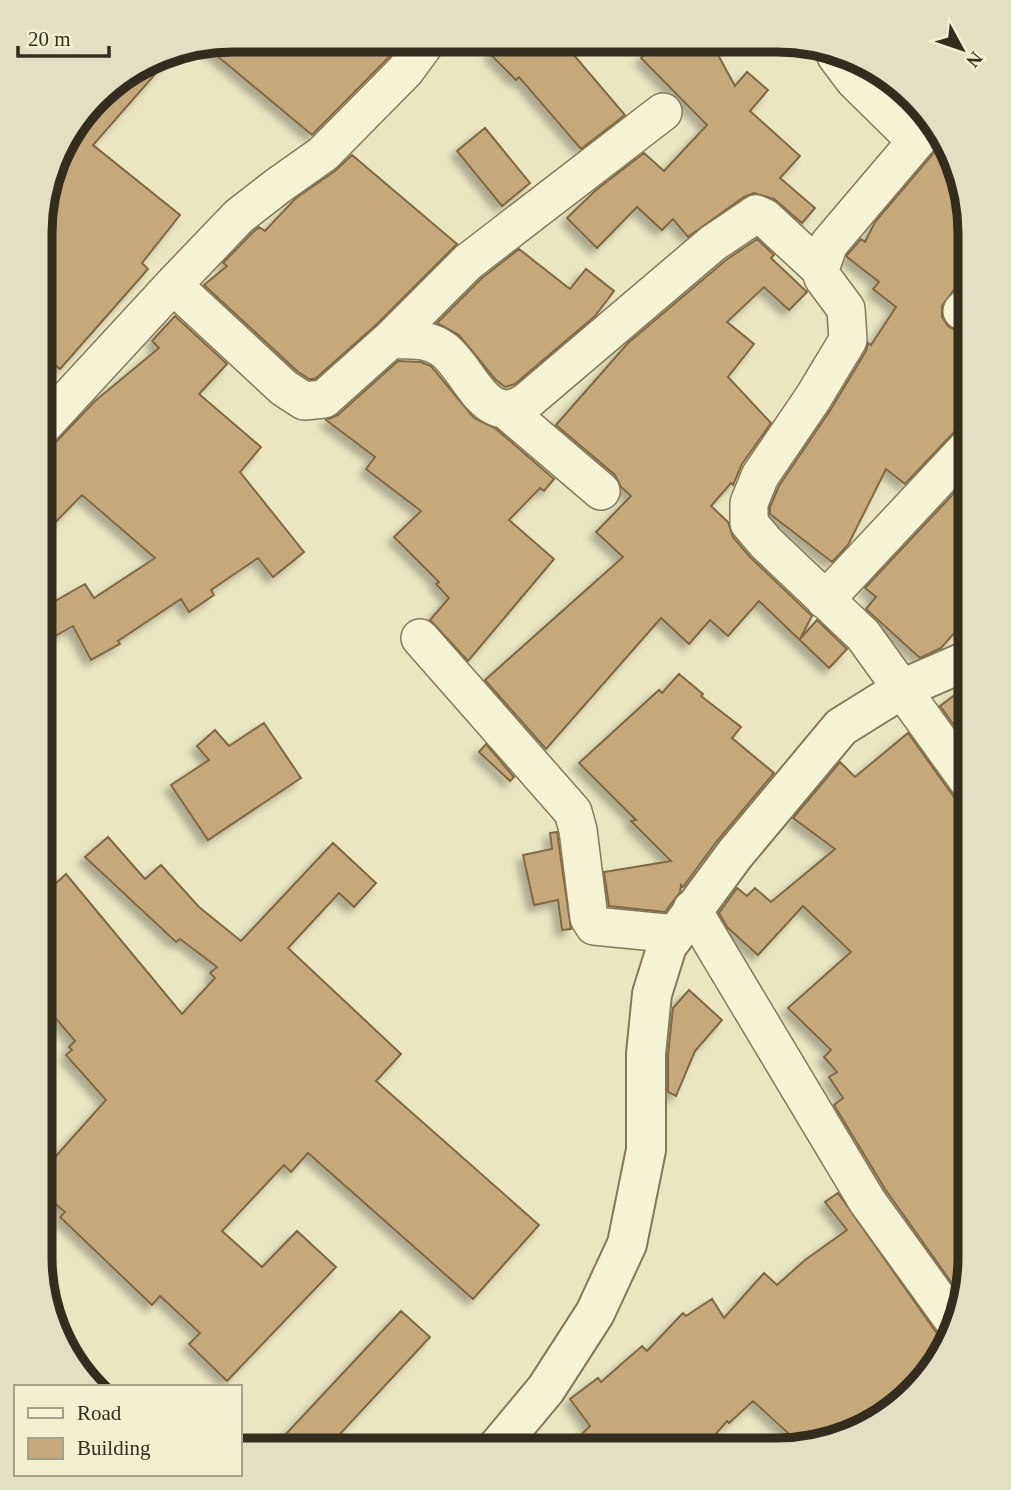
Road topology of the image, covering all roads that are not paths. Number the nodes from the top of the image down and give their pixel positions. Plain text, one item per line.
1 (419, 52) edge
2 (842, 64) edge
3 (663, 112) dead end
4 (923, 133) edge
5 (820, 269) junction
6 (173, 285) junction
7 (391, 339) junction
8 (506, 410) junction
9 (52, 416) edge
10 (958, 458) edge
11 (601, 491) dead end
12 (825, 600) junction
13 (420, 638) dead end
14 (958, 665) edge
15 (902, 690) junction
16 (958, 767) edge
17 (684, 921) junction
18 (949, 1315) edge
19 (505, 1438) edge

1 - 6 street
2 - 4 street
3 - 7 street
4 - 5 street
5 - 8 street
5 - 12 street
6 - 7 street
6 - 9 street
7 - 8 street
8 - 11 street
10 - 12 street
12 - 15 street
13 - 17 street
14 - 15 street
15 - 16 street
15 - 17 street
17 - 18 street
17 - 19 street

